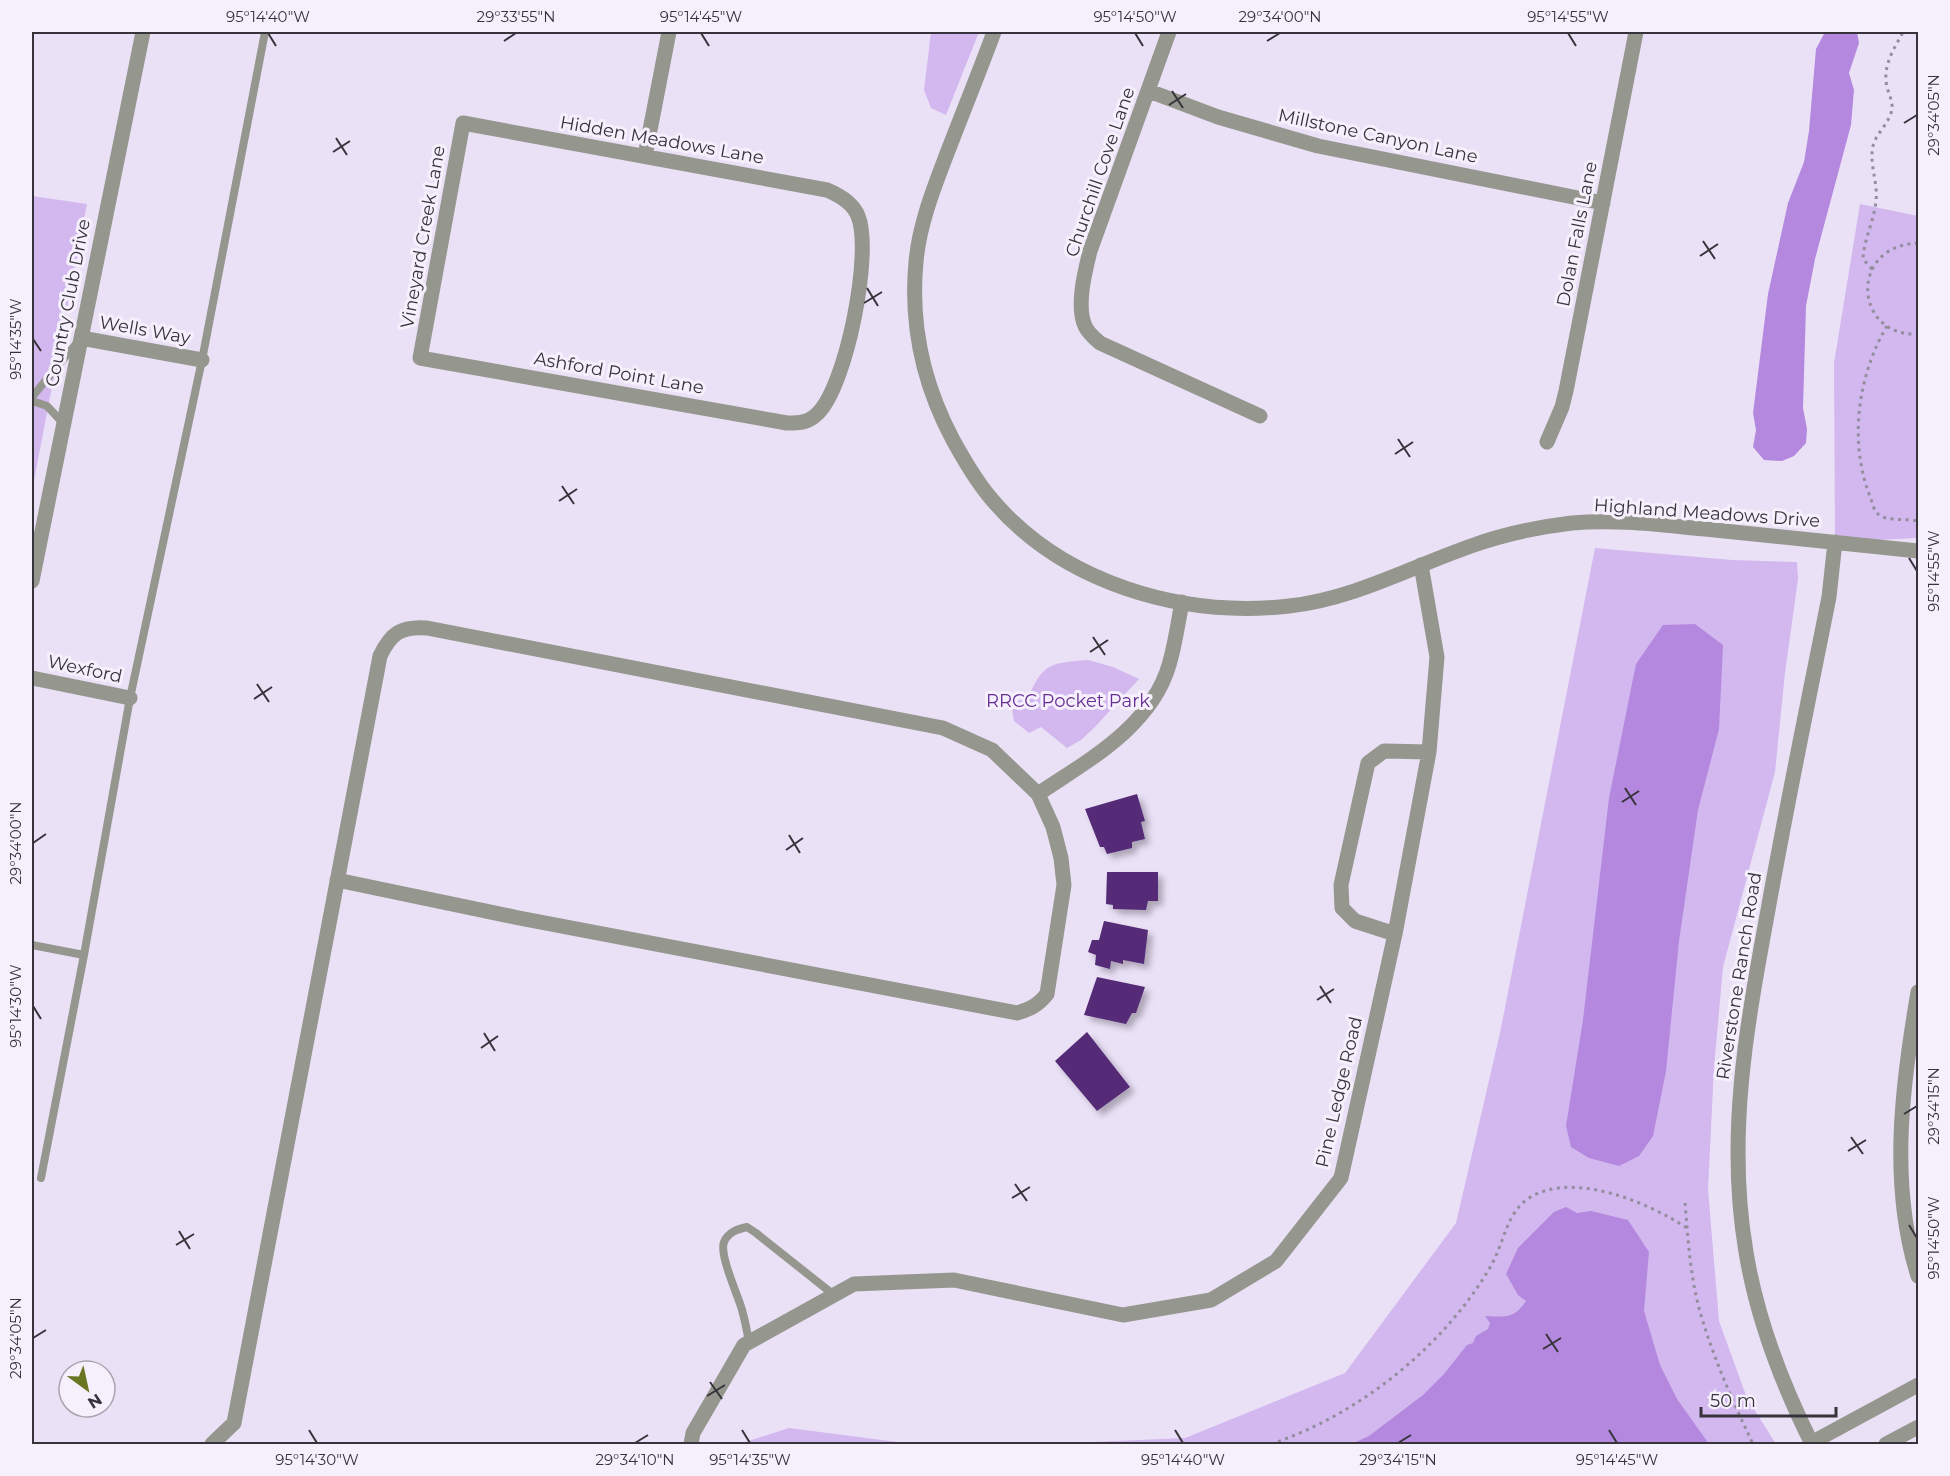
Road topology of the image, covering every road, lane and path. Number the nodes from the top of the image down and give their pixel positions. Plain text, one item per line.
1 (143, 32) edge
2 (265, 32) edge
3 (669, 32) edge
4 (994, 32) edge
5 (1169, 32) edge
6 (1636, 32) edge
7 (1903, 32) edge
8 (1149, 91) junction
9 (464, 123) joint
10 (645, 156) junction
11 (1603, 203) junction
12 (1918, 243) edge
13 (1872, 269) junction
14 (1887, 326) junction
15 (1918, 334) edge
16 (81, 338) junction
17 (420, 358) joint
18 (202, 360) junction
19 (32, 399) edge
20 (1260, 416) dead end
21 (810, 420) joint
22 (64, 423) junction
23 (1547, 442) dead end
24 (1918, 521) edge
25 (1835, 542) junction
26 (1918, 550) edge
27 (1421, 565) junction
28 (32, 581) edge
29 (1182, 602) junction
30 (32, 678) edge
31 (130, 698) junction
32 (1429, 752) junction
33 (1038, 794) junction
34 (337, 880) junction
35 (1395, 934) junction
36 (32, 945) edge
37 (84, 955) junction
38 (1918, 992) edge
39 (1913, 1051) edge
40 (41, 1178) dead end
41 (1685, 1203) dead end
42 (1687, 1228) junction
43 (1918, 1276) edge
44 (834, 1294) junction
45 (749, 1342) junction
46 (1918, 1385) edge
47 (1918, 1427) edge
48 (212, 1444) edge
49 (692, 1444) edge
50 (1271, 1444) edge
51 (1753, 1444) edge
52 (1812, 1444) edge
53 (1886, 1444) edge

1 - 16 street, Country Club Drive
2 - 18 lane
3 - 10 street
4 - 29 street, Highland Meadows Drive
5 - 8 street, Churchill Cove Lane
6 - 11 street, Dolan Falls Lane
7 - 13 path
8 - 11 street, Millstone Canyon Lane
8 - 20 street, Churchill Cove Lane
9 - 10 street, Hidden Meadows Lane
9 - 17 street, Vineyard Creek Lane
10 - 21 street, Hidden Meadows Lane
11 - 23 street, Dolan Falls Lane
12 - 13 path
13 - 14 path
14 - 15 path
14 - 24 path
16 - 18 street, Wells Way
16 - 19 lane
16 - 22 street, Country Club Drive
17 - 21 street, Ashford Point Lane
18 - 31 lane
19 - 22 lane
22 - 28 street, Country Club Drive
25 - 26 street, Highland Meadows Drive
25 - 27 street, Highland Meadows Drive
25 - 52 street, Riverstone Ranch Road
27 - 29 street, Highland Meadows Drive
27 - 32 street, Pine Ledge Road
29 - 33 street
30 - 31 street, Wexford
31 - 37 lane
32 - 35 street, Pine Ledge Road
32 - 35 street
33 - 34 street
33 - 34 street
34 - 48 street
35 - 44 street, Pine Ledge Road
36 - 37 lane
37 - 40 lane
38 - 39 street
39 - 43 street
41 - 42 path
42 - 50 path
42 - 51 path
44 - 45 street, Pine Ledge Road
44 - 45 lane
45 - 49 street, Pine Ledge Road
46 - 52 street
47 - 53 street

